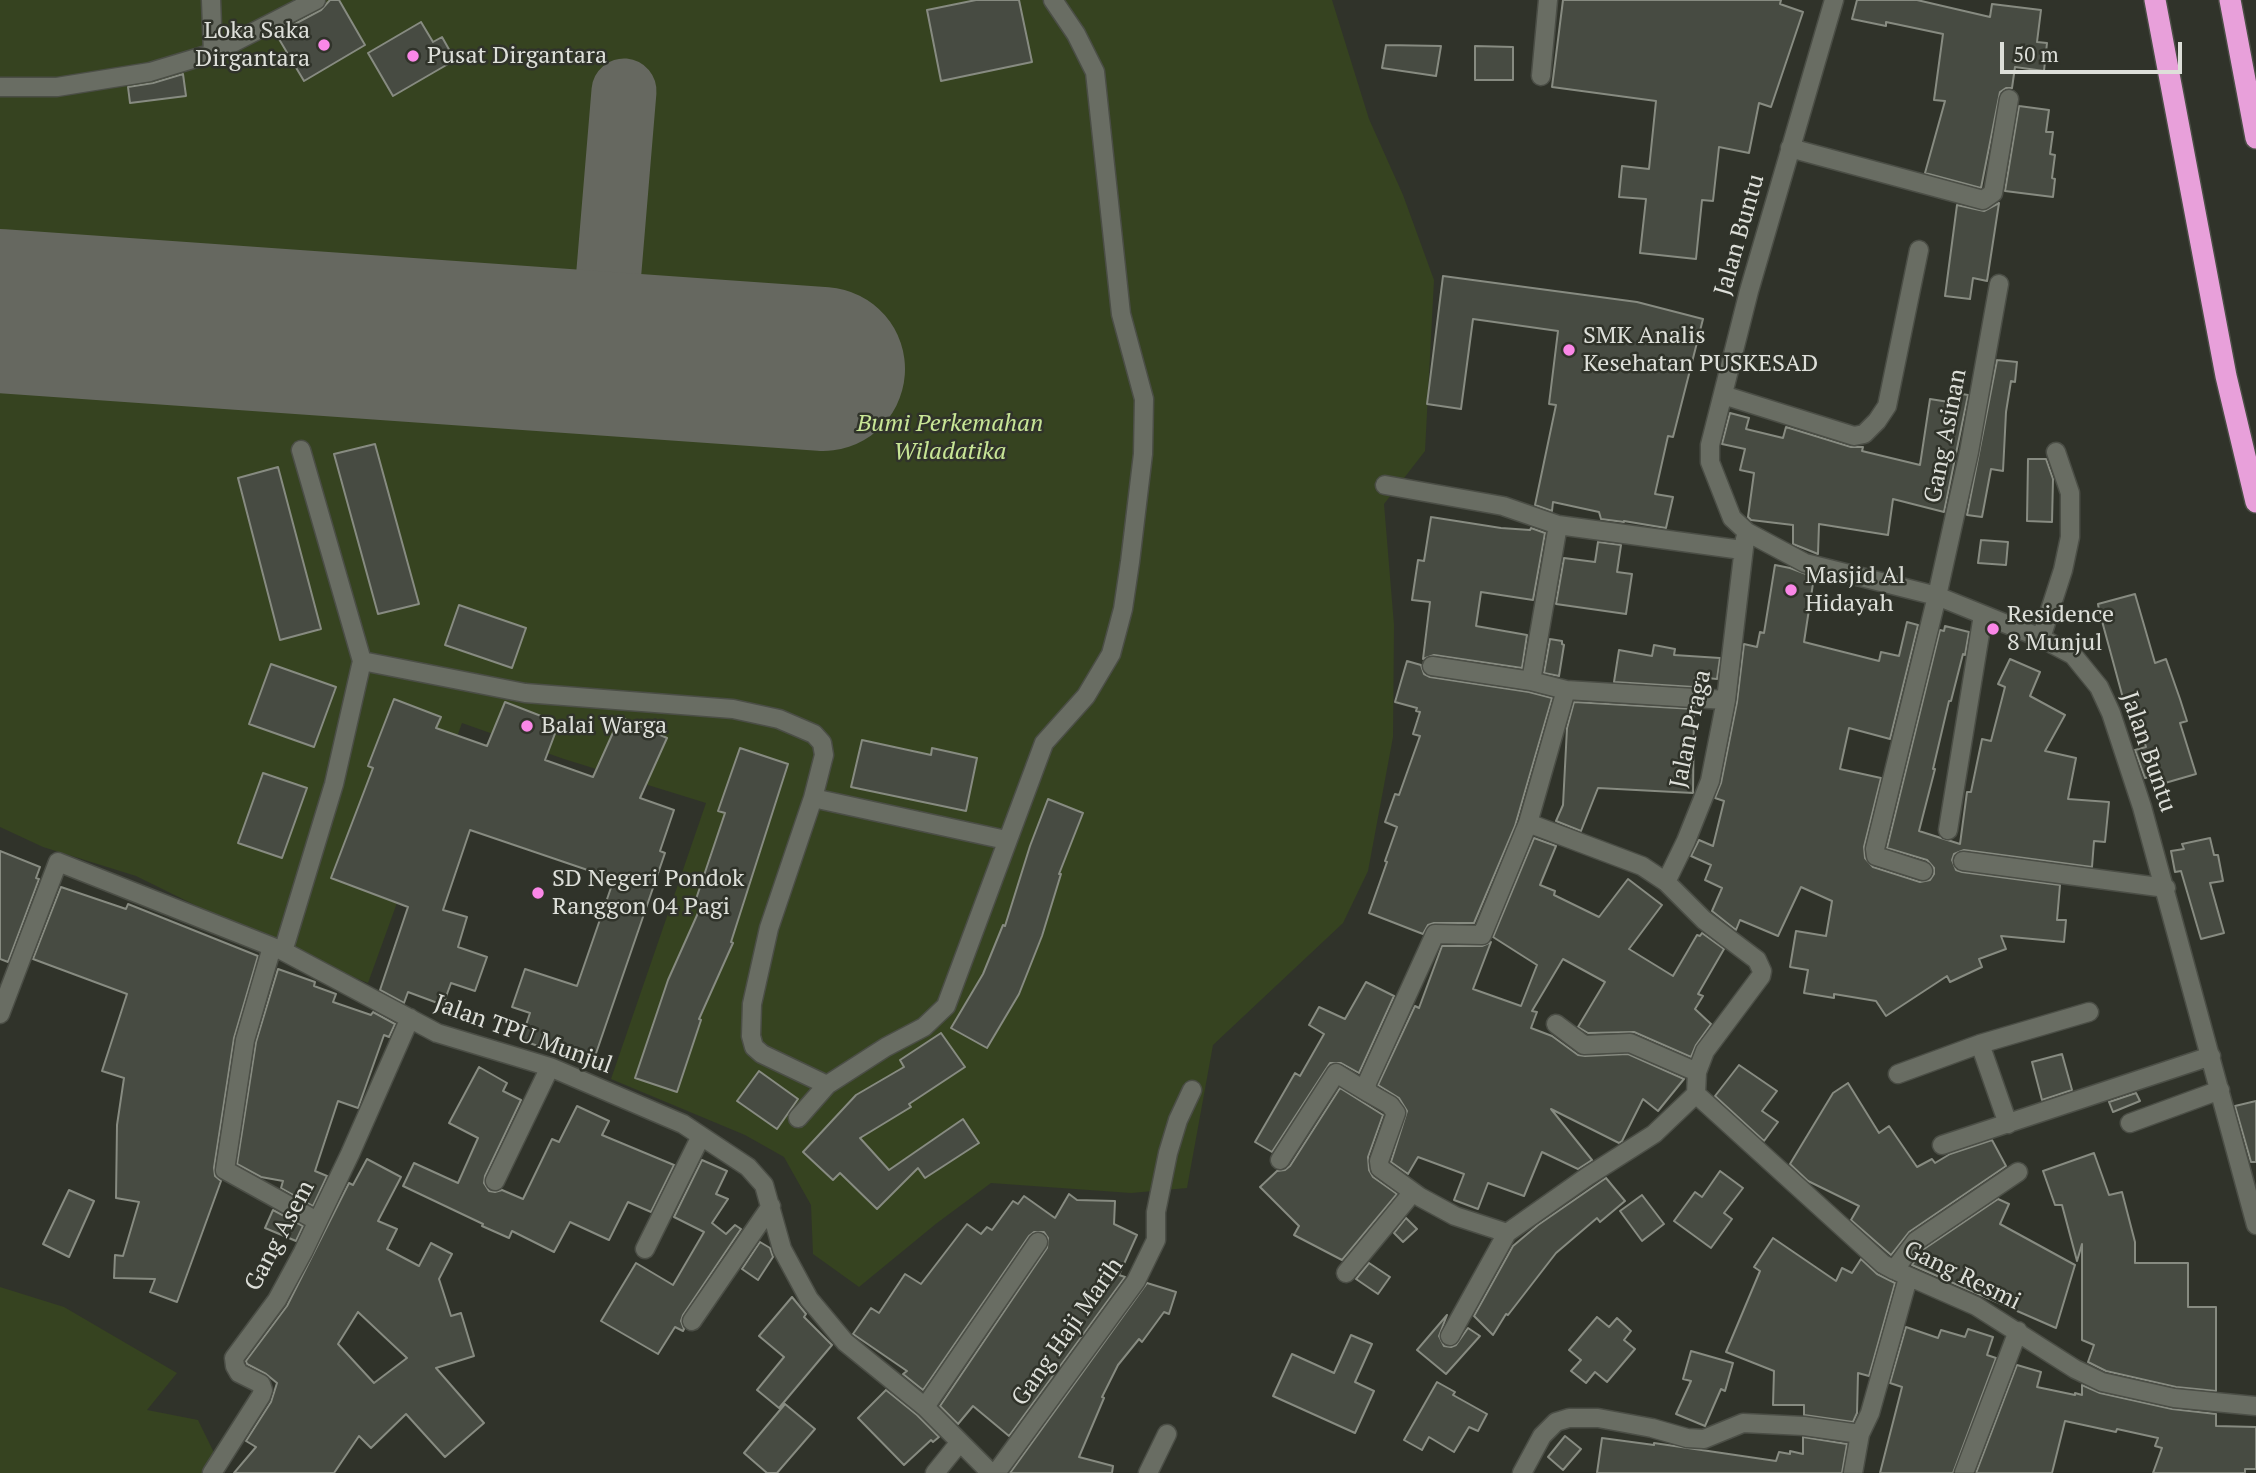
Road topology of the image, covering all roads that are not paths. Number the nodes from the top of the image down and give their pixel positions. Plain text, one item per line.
1 (211, 0) edge
2 (316, 0) edge
3 (1054, 0) edge
4 (1548, 0) edge
5 (1834, 0) edge
6 (2155, 0) edge
7 (2230, 0) edge
8 (213, 53) junction
9 (1541, 76) dead end
10 (0, 86) edge
11 (2009, 100) dead end
12 (2256, 138) edge
13 (1790, 148) junction
14 (1919, 250) dead end
15 (1999, 284) dead end
16 (1723, 395) junction
17 (301, 450) dead end
18 (2056, 452) dead end
19 (1385, 485) dead end
20 (2256, 502) edge
21 (1558, 525) junction
22 (1747, 532) junction
23 (1742, 550) junction
24 (1937, 596) junction
25 (1983, 615) junction
26 (2041, 638) junction
27 (362, 661) junction
28 (1432, 666) dead end
29 (1531, 681) junction
30 (1566, 690) junction
31 (1726, 700) junction
32 (813, 798) junction
33 (1528, 823) junction
34 (1948, 830) dead end
35 (1006, 840) junction
36 (1963, 861) dead end
37 (1923, 871) dead end
38 (1666, 882) junction
39 (2166, 888) junction
40 (279, 946) junction
41 (2089, 1012) dead end
42 (0, 1014) edge
43 (411, 1018) junction
44 (1556, 1024) dead end
45 (1980, 1044) junction
46 (2211, 1056) junction
47 (550, 1067) junction
48 (1697, 1072) junction
49 (1898, 1074) dead end
50 (827, 1085) junction
51 (1192, 1090) dead end
52 (2220, 1090) junction
53 (1369, 1093) junction
54 (1696, 1094) junction
55 (798, 1118) dead end
56 (2130, 1123) dead end
57 (2008, 1124) junction
58 (701, 1136) junction
59 (1942, 1145) dead end
60 (1280, 1160) dead end
61 (2018, 1172) dead end
62 (495, 1181) dead end
63 (1413, 1192) junction
64 (771, 1206) junction
65 (317, 1222) junction
66 (2256, 1225) edge
67 (1507, 1233) junction
68 (1038, 1242) dead end
69 (645, 1249) dead end
70 (1346, 1273) dead end
71 (1901, 1274) junction
72 (692, 1321) dead end
73 (2018, 1331) junction
74 (1450, 1336) dead end
75 (2256, 1406) edge
76 (925, 1407) junction
77 (1167, 1434) dead end
78 (1860, 1434) junction
79 (960, 1442) junction
80 (212, 1473) edge
81 (935, 1473) edge
82 (994, 1473) edge
83 (1148, 1473) edge
84 (1522, 1473) edge
85 (1853, 1473) edge
86 (1964, 1473) edge

1 - 8 street
2 - 8 street
3 - 35 street
4 - 9 street
5 - 13 street, Jalan Buntu
6 - 20 highway
7 - 12 highway
8 - 10 street
11 - 13 street
13 - 16 street, Jalan Buntu
14 - 16 street
15 - 24 street, Gang Asinan
16 - 22 street, Jalan Buntu
17 - 27 street
18 - 26 street
19 - 21 street
21 - 23 street
21 - 29 street
22 - 23 street, Jalan Praga
22 - 24 street, Jalan Buntu
23 - 31 street, Jalan Praga
24 - 25 street, Jalan Buntu
24 - 37 street, Gang Asinan
25 - 26 street, Jalan Buntu
25 - 34 street
26 - 39 street, Jalan Buntu
27 - 32 street
27 - 40 street
28 - 29 street
29 - 30 street
30 - 31 street
30 - 33 street
31 - 38 street, Jalan Praga
32 - 35 street
32 - 50 street
33 - 38 street
33 - 53 street
35 - 50 street
36 - 39 street
38 - 48 street
39 - 46 street, Jalan Buntu
40 - 42 street, Jalan TPU Munjul
40 - 43 street, Jalan TPU Munjul
40 - 65 street
41 - 45 street
43 - 47 street, Jalan TPU Munjul
43 - 65 street, Gang Asem
44 - 48 street
45 - 49 street
45 - 57 street
46 - 52 street, Jalan Buntu
46 - 57 street
47 - 58 street, Jalan TPU Munjul
47 - 62 street
48 - 54 street
50 - 55 street
51 - 82 street, Gang Haji Marih
52 - 56 street
52 - 66 street, Jalan Buntu
53 - 60 street
53 - 63 street
54 - 67 street
54 - 71 street, Gang Resmi
57 - 59 street
58 - 64 street, Jalan TPU Munjul
58 - 69 street
61 - 71 street
63 - 67 street
63 - 70 street
64 - 72 street
64 - 76 street, Jalan TPU Munjul
65 - 80 street, Gang Asem
67 - 74 street
68 - 76 street
71 - 73 street, Gang Resmi
71 - 78 street
73 - 75 street, Gang Resmi
73 - 86 street
76 - 79 street, Jalan TPU Munjul
77 - 83 street
78 - 84 street
78 - 85 street
79 - 81 street
79 - 82 street, Jalan TPU Munjul

